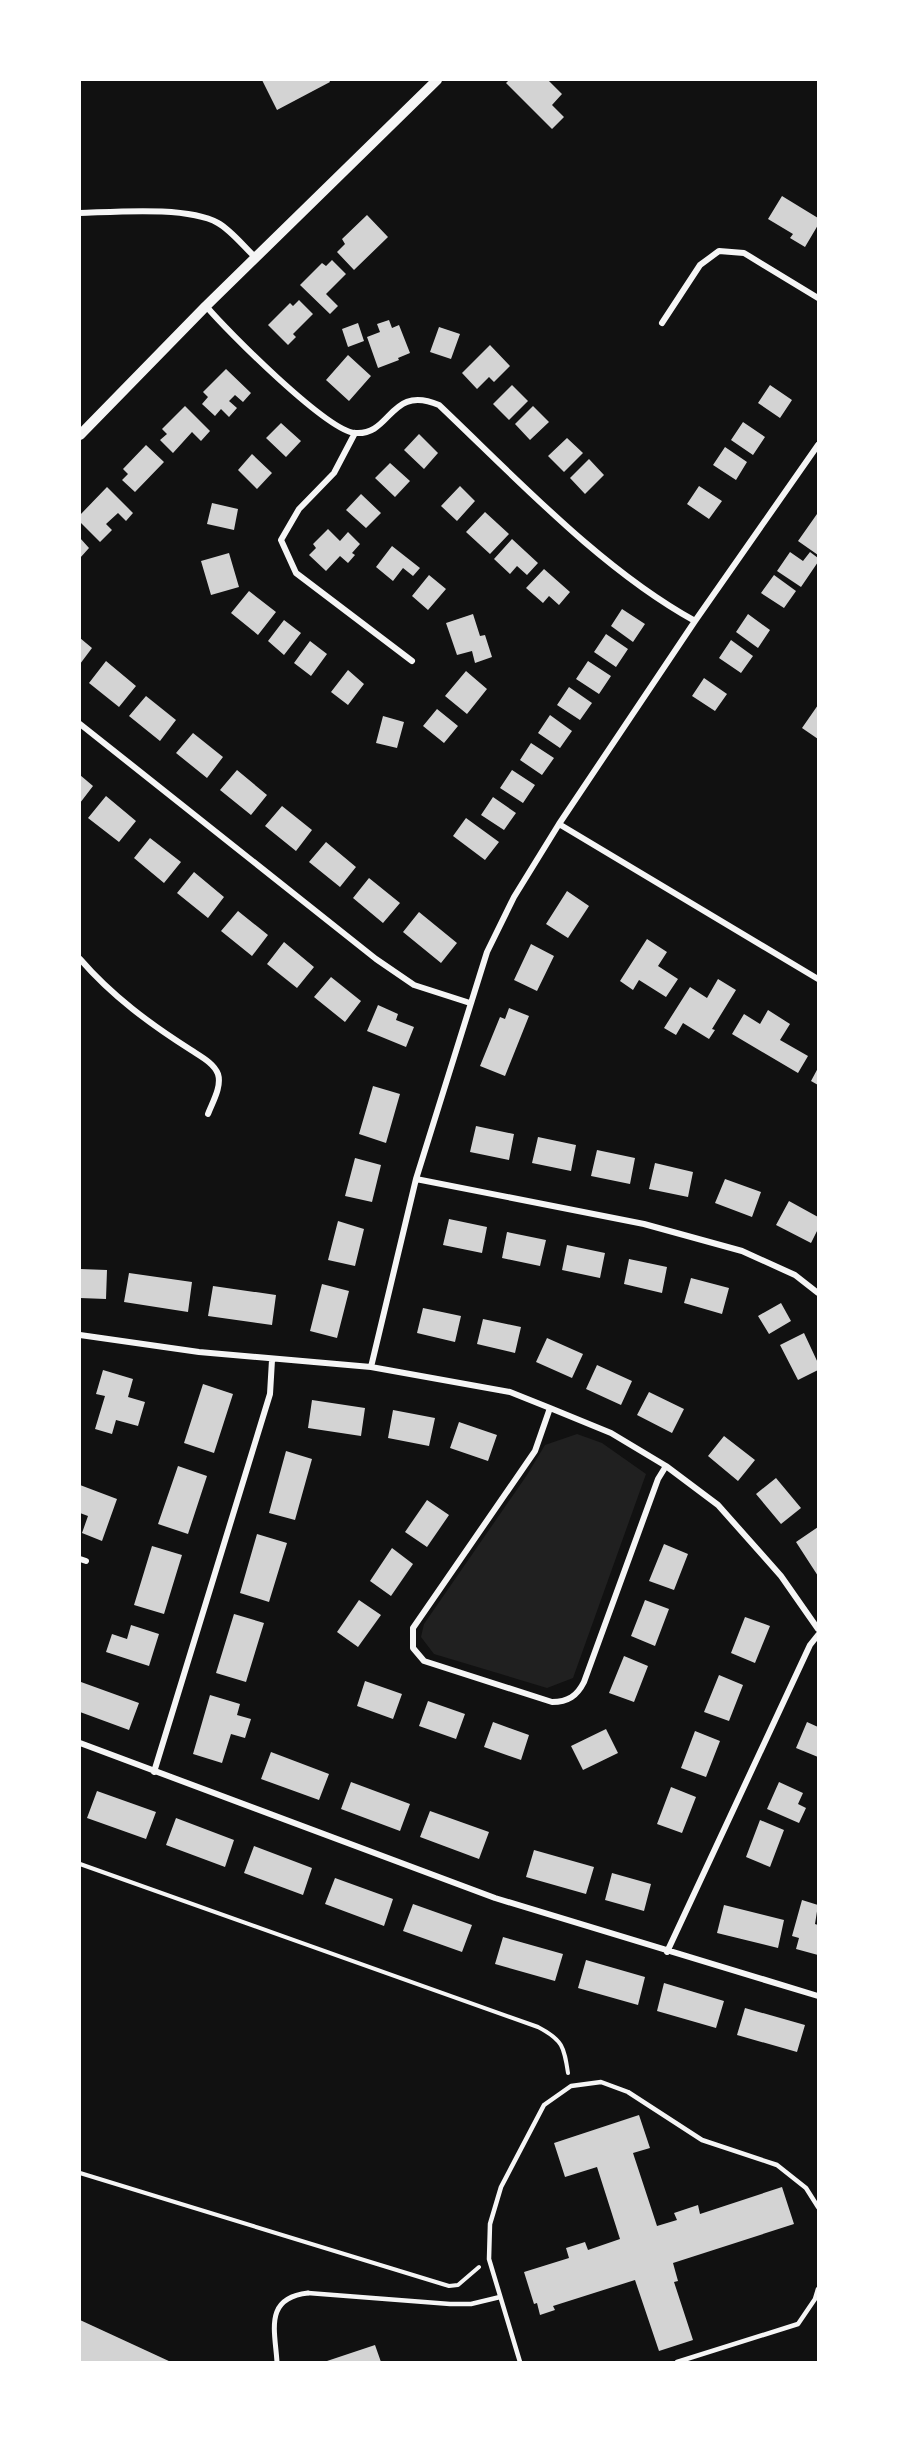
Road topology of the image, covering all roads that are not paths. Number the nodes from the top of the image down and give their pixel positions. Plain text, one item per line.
1 (437, 80) edge
2 (80, 213) edge
3 (256, 258) junction
4 (819, 298) edge
5 (206, 306) junction
6 (662, 323) dead end
7 (355, 433) junction
8 (80, 435) edge
9 (819, 445) edge
10 (694, 621) junction
11 (411, 661) dead end
12 (80, 724) edge
13 (559, 824) junction
14 (80, 959) edge
15 (819, 979) edge
16 (470, 1003) junction
17 (207, 1114) dead end
18 (416, 1179) junction
19 (819, 1293) edge
20 (80, 1335) edge
21 (272, 1360) junction
22 (371, 1367) junction
23 (550, 1408) junction
24 (666, 1466) junction
25 (819, 1629) edge
26 (819, 1635) edge
27 (80, 1743) edge
28 (154, 1772) junction
29 (667, 1952) junction
30 (819, 1996) edge
31 (819, 2207) edge
32 (819, 2289) edge
33 (308, 2293) joint
34 (500, 2298) junction
35 (277, 2362) edge
36 (520, 2362) edge
37 (677, 2362) edge

1 - 3 street
2 - 3 street
3 - 5 street
4 - 6 street
5 - 7 street
5 - 8 street
7 - 10 street
7 - 11 street
9 - 10 street
10 - 13 street
12 - 16 street
13 - 15 street
13 - 16 street
14 - 17 street
16 - 18 street
18 - 19 street
18 - 22 street
20 - 21 street
21 - 22 street
21 - 28 street
22 - 23 street
23 - 24 street
23 - 24 street
24 - 25 street
26 - 29 street
27 - 28 street
28 - 29 street
29 - 30 street
31 - 34 lane
32 - 37 lane
33 - 34 lane
33 - 35 street
34 - 36 lane

